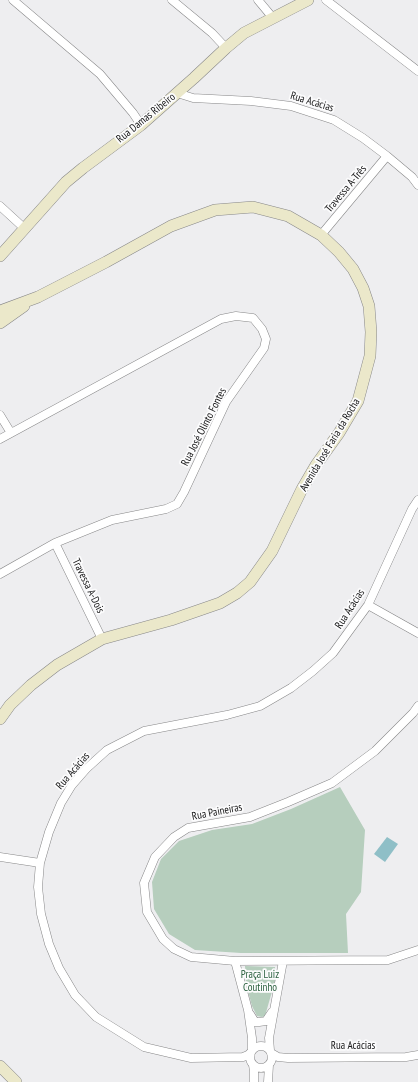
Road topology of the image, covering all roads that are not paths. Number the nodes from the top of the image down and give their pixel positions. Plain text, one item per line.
1 (13, 0) edge
2 (172, 0) edge
3 (258, 0) edge
4 (308, 0) edge
5 (326, 0) edge
6 (273, 18) junction
7 (226, 48) junction
8 (418, 71) edge
9 (177, 93) junction
10 (141, 125) junction
11 (387, 156) junction
12 (418, 185) edge
13 (0, 206) edge
14 (24, 228) junction
15 (321, 235) junction
16 (0, 256) edge
17 (38, 297) junction
18 (0, 312) edge
19 (0, 323) edge
20 (0, 414) edge
21 (11, 433) junction
22 (0, 439) edge
23 (418, 500) edge
24 (55, 543) junction
25 (0, 574) edge
26 (368, 605) junction
27 (418, 633) edge
28 (102, 639) junction
29 (418, 706) edge
30 (0, 719) edge
31 (0, 857) edge
32 (40, 863) junction
33 (418, 950) edge
34 (235, 961) junction
35 (283, 961) junction
36 (275, 1008) junction
37 (248, 1010) junction
38 (251, 1051) junction
39 (271, 1052) junction
40 (418, 1055) edge
41 (238, 1057) junction
42 (288, 1058) junction
43 (252, 1064) junction
44 (270, 1064) junction
45 (0, 1066) edge
46 (16, 1082) edge
47 (254, 1082) edge
48 (268, 1082) edge

1 - 10 street
2 - 7 street
3 - 6 street
4 - 6 street, Rua Damas Ribeiro
5 - 8 street
6 - 7 street, Rua Damas Ribeiro
7 - 9 street, Rua Damas Ribeiro
9 - 10 street, Rua Damas Ribeiro
9 - 11 street, Rua Acácias
10 - 14 street, Rua Damas Ribeiro
11 - 12 street, Rua Acácias
11 - 15 street, Travessa A-Três
13 - 14 street
14 - 16 street, Rua Damas Ribeiro
15 - 17 street, Avenida José Faria da Rocha
15 - 28 street, Avenida José Faria da Rocha
17 - 18 street, Avenida José Faria da Rocha
17 - 19 street, Avenida José Faria da Rocha
20 - 21 street
21 - 22 street, Rua José Olinto Fontes
21 - 24 street, Rua José Olinto Fontes
23 - 26 street, Rua Acácias
24 - 25 street, Rua José Olinto Fontes
24 - 28 street, Travessa A-Dois
26 - 27 street
26 - 32 street, Rua Acácias
28 - 30 street, Avenida José Faria da Rocha
29 - 34 street, Rua Paineiras
31 - 32 street
32 - 41 street, Rua Acácias
33 - 35 street, Rua Paineiras
34 - 35 street, Rua Paineiras
34 - 37 street
35 - 36 street
36 - 37 street
36 - 39 street
37 - 38 street
38 - 39 street
38 - 41 street, Rua Acácias
38 - 43 street
39 - 42 street, Rua Acácias
39 - 44 street
40 - 42 street, Rua Acácias
41 - 43 street, Rua Acácias
42 - 44 street, Rua Acácias
43 - 44 street
43 - 47 street
44 - 48 street
45 - 46 street

